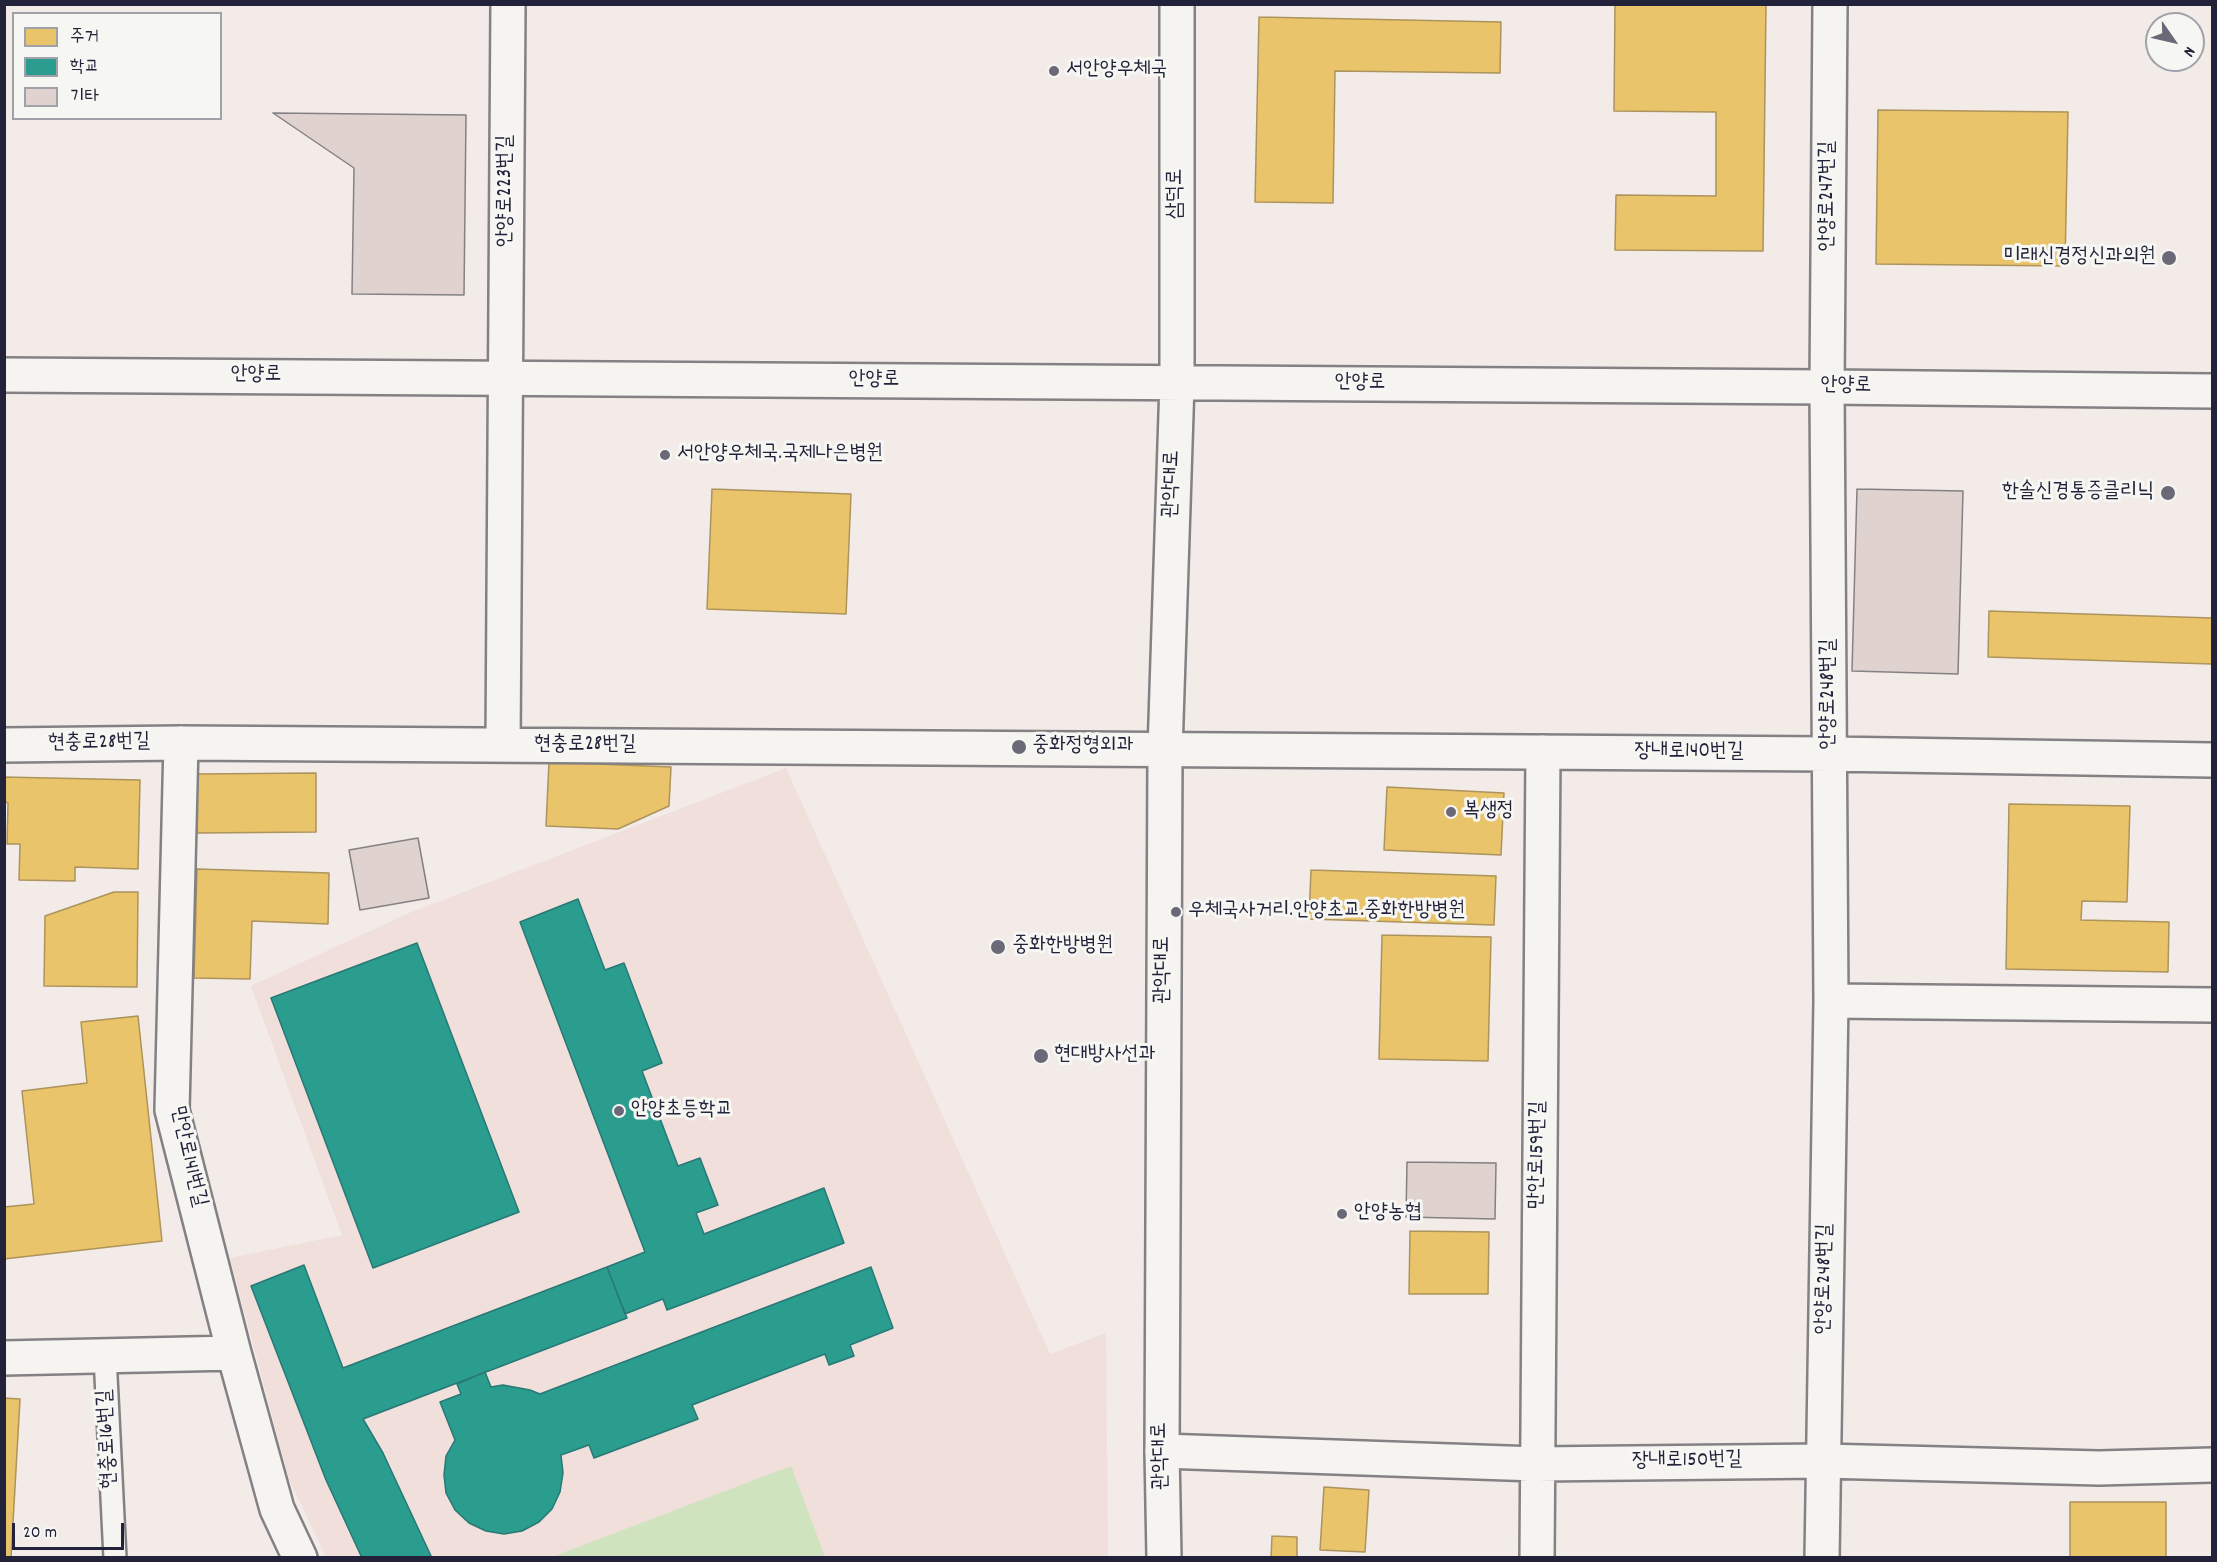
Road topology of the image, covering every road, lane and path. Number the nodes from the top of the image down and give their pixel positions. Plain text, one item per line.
1 (508, 4) edge
2 (1177, 4) edge
3 (1830, 4) edge
4 (4, 375) edge
5 (507, 377) junction
6 (1177, 383) junction
7 (1827, 387) junction
8 (2212, 391) edge
9 (181, 742) junction
10 (4, 745) edge
11 (503, 745) junction
12 (1165, 751) junction
13 (1543, 753) junction
14 (1830, 754) junction
15 (2212, 760) edge
16 (1831, 1001) junction
17 (2212, 1005) edge
18 (234, 1353) junction
19 (105, 1356) junction
20 (4, 1358) edge
21 (1162, 1451) junction
22 (1823, 1461) junction
23 (1536, 1464) junction
24 (2212, 1465) edge
25 (115, 1557) edge
26 (300, 1557) edge
27 (1164, 1557) edge
28 (1537, 1557) edge
29 (1822, 1557) edge

1 - 5 street, 안양로223번길
2 - 6 street, 삼덕로
3 - 7 street, 안양로247번길
4 - 5 street, 안양로
5 - 6 street, 안양로
5 - 11 street
6 - 7 street, 안양로
6 - 12 street, 관악대로
7 - 8 street, 안양로
7 - 14 street, 안양로248번길
9 - 10 street, 현충로28번길
9 - 11 street, 현충로28번길
9 - 18 street, 만안로141번길
11 - 12 street, 현충로28번길
12 - 13 street, 장내로140번길
12 - 21 street, 관악대로
13 - 14 street, 장내로140번길
13 - 23 street, 만안로159번길
14 - 15 street, 장내로140번길
14 - 16 street, 안양로248번길
16 - 17 street
16 - 22 street, 안양로248번길
18 - 19 street
18 - 26 street, 만안로141번길
19 - 20 street
19 - 25 lane, 현충로16번길
21 - 23 street, 장내로150번길
21 - 27 street, 관악대로
22 - 23 street, 장내로150번길
22 - 24 street, 장내로150번길
22 - 29 street, 안양로248번길
23 - 28 street, 만안로159번길

